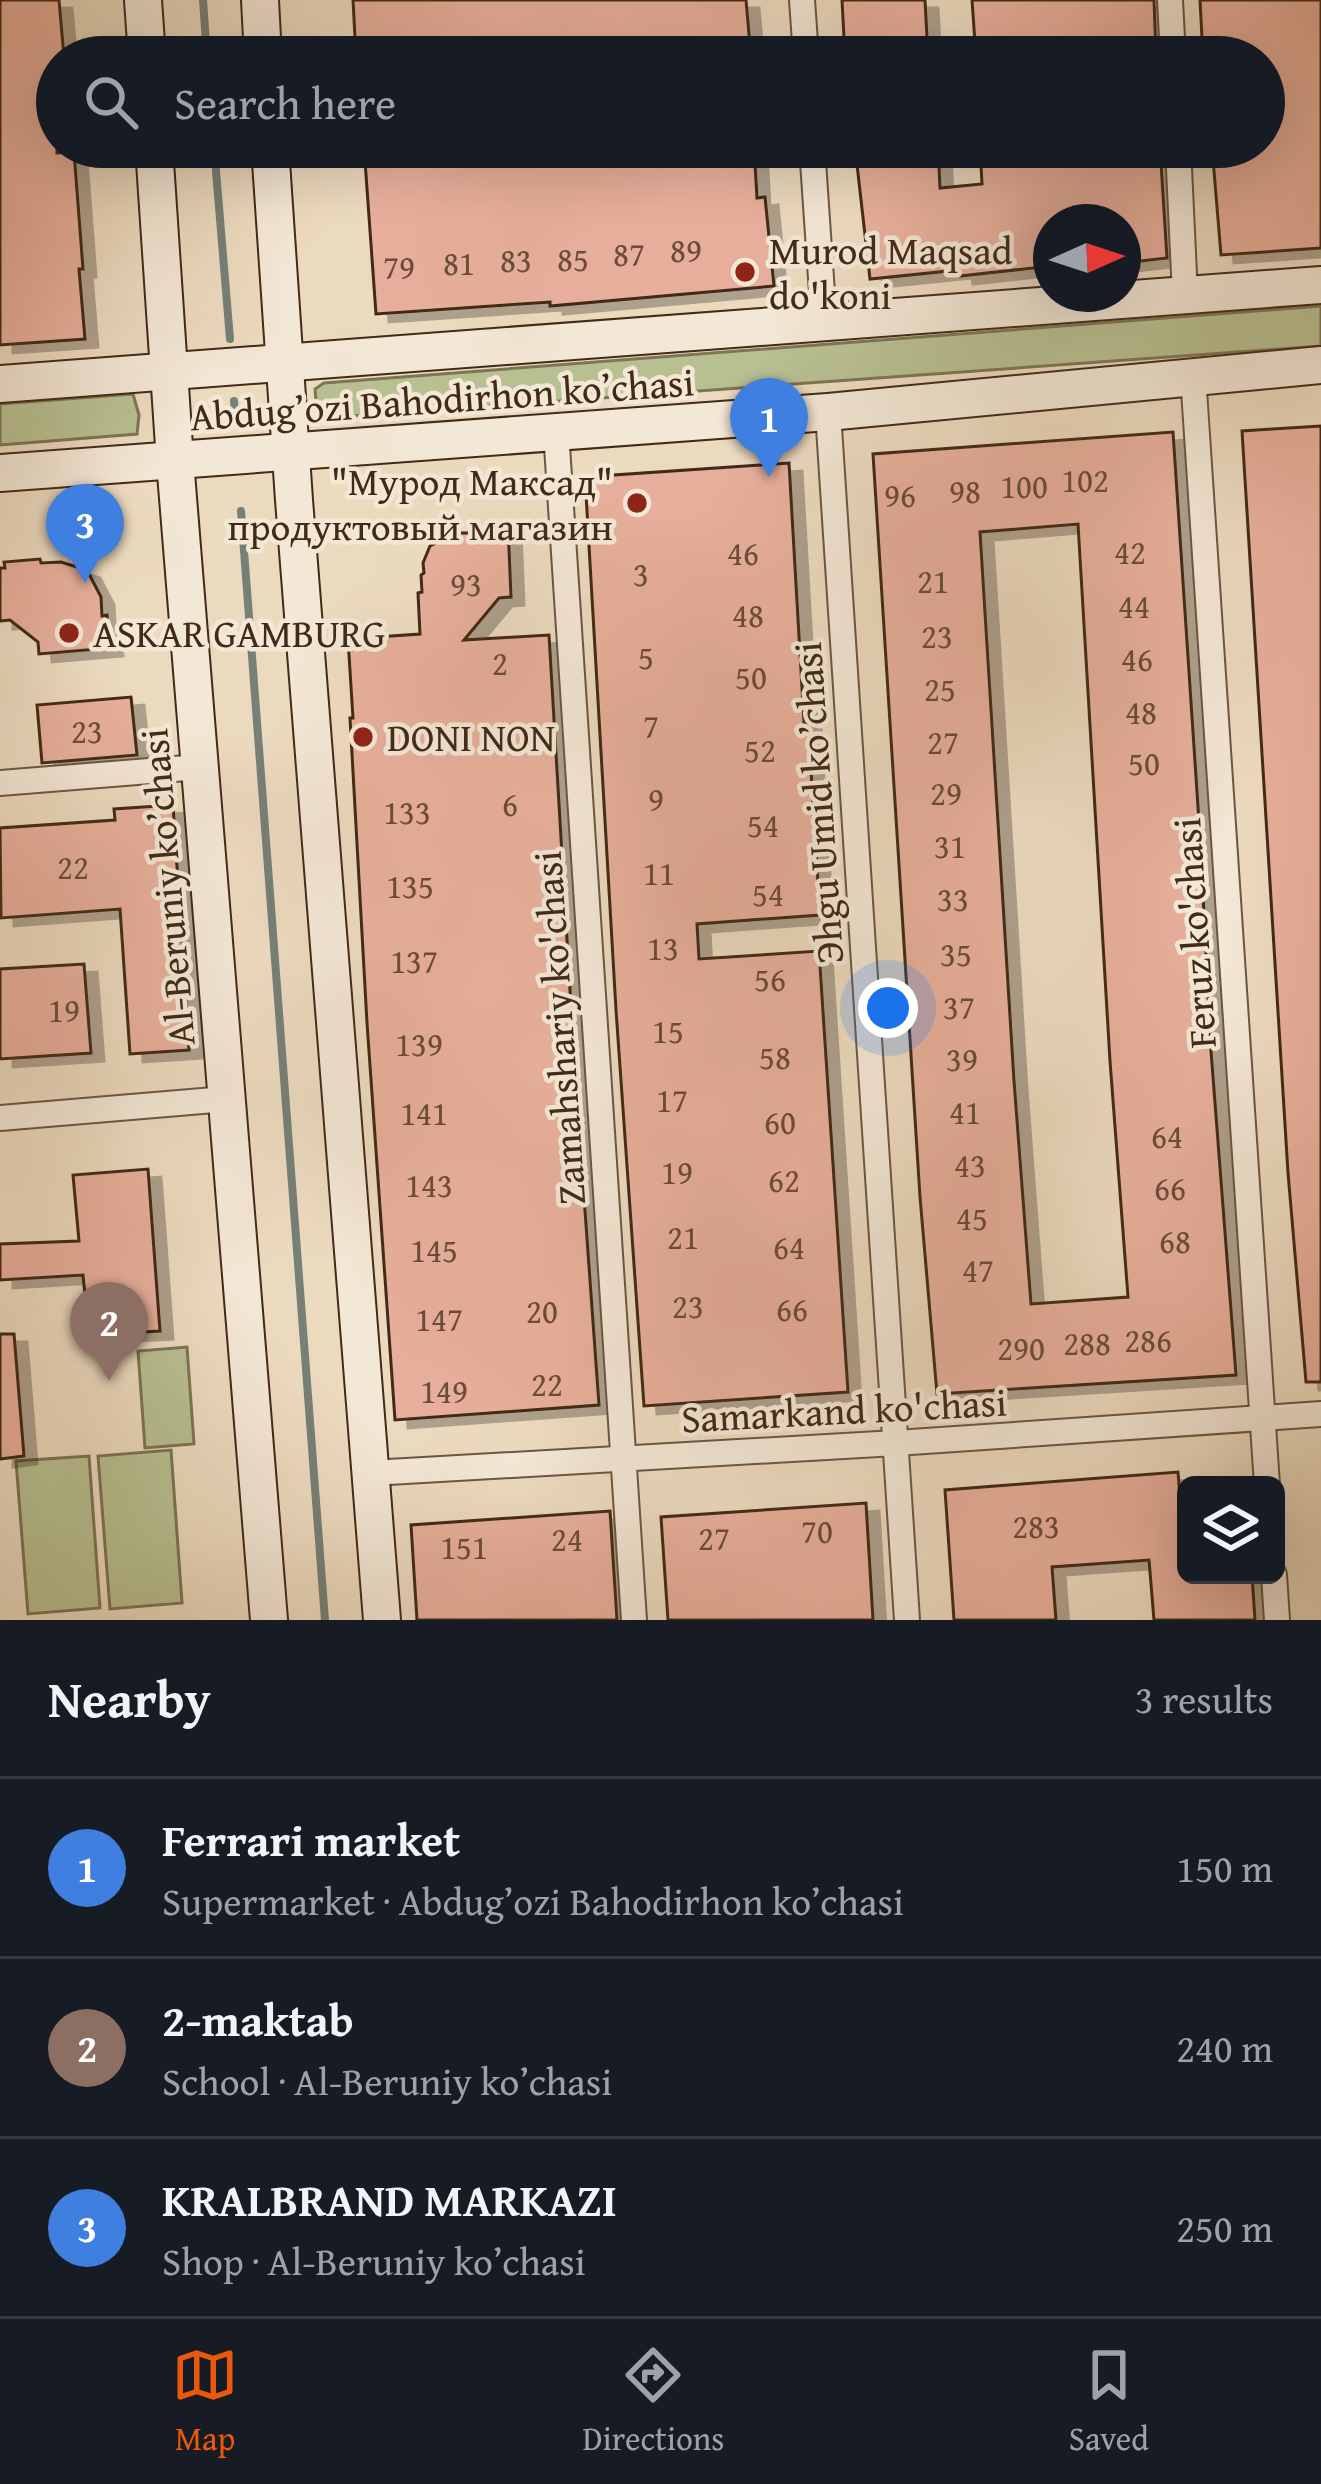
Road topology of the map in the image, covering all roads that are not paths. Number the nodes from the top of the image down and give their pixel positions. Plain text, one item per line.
1 (143, 0) edge
2 (260, 0) edge
3 (802, 0) edge
4 (1170, 0) edge
5 (146, 36) edge
6 (262, 36) edge
7 (805, 36) edge
8 (1172, 36) edge
9 (155, 168) edge
10 (271, 168) edge
11 (813, 168) edge
12 (1179, 168) edge
13 (1321, 285) edge
14 (1185, 295) junction
15 (824, 322) junction
16 (284, 363) junction
17 (1321, 365) edge
18 (169, 371) junction
19 (1193, 375) junction
20 (0, 384) edge
21 (828, 412) junction
22 (556, 431) junction
23 (291, 450) junction
24 (175, 461) junction
25 (0, 473) edge
26 (199, 767) junction
27 (0, 783) edge
28 (226, 1099) junction
29 (0, 1118) edge
30 (1321, 1414) edge
31 (1262, 1419) junction
32 (896, 1444) junction
33 (624, 1459) junction
34 (371, 1473) junction
35 (1267, 1476) edge
36 (1275, 1584) edge
37 (269, 1620) edge
38 (382, 1620) edge
39 (634, 1620) edge
40 (908, 1620) edge
41 (1277, 1620) edge

1 - 5 main road
2 - 6 main road
3 - 7 street
4 - 8 street
9 - 18 main road, Al-Beruniy ko’chasi
10 - 16 main road
11 - 15 street
12 - 14 street
13 - 14 main road, Abdug’ozi Bahodirhon ko’chasi
14 - 15 main road, Abdug’ozi Bahodirhon ko’chasi
15 - 16 main road, Abdug’ozi Bahodirhon ko’chasi
16 - 18 main road, Abdug’ozi Bahodirhon ko’chasi
16 - 23 main road
17 - 19 main road, Abdug’ozi Bahodirhon ko’chasi
18 - 20 main road, Abdug’ozi Bahodirhon ko’chasi
18 - 24 main road, Al-Beruniy ko’chasi
19 - 21 main road, Abdug’ozi Bahodirhon ko’chasi
19 - 31 street, Feruz ko'chasi
21 - 22 main road, Abdug’ozi Bahodirhon ko’chasi
21 - 32 street, Эhgu Umid ko’chasi
22 - 23 main road, Abdug’ozi Bahodirhon ko’chasi
22 - 33 street, Zamahshariy ko'chasi
23 - 24 main road, Abdug’ozi Bahodirhon ko’chasi
23 - 34 main road
24 - 25 main road, Abdug’ozi Bahodirhon ko’chasi
24 - 26 main road, Al-Beruniy ko’chasi
26 - 27 street
26 - 28 main road, Al-Beruniy ko’chasi
28 - 29 street
28 - 37 main road, Al-Beruniy ko’chasi
30 - 31 street, Samarkand ko'chasi
31 - 32 street, Samarkand ko'chasi
31 - 35 street, Feruz ko'chasi
32 - 33 street, Samarkand ko'chasi
32 - 40 street, Эhgu Umid ko’chasi
33 - 34 street, Samarkand ko'chasi
33 - 39 street, Zamahshariy ko'chasi
34 - 38 main road
36 - 41 street

